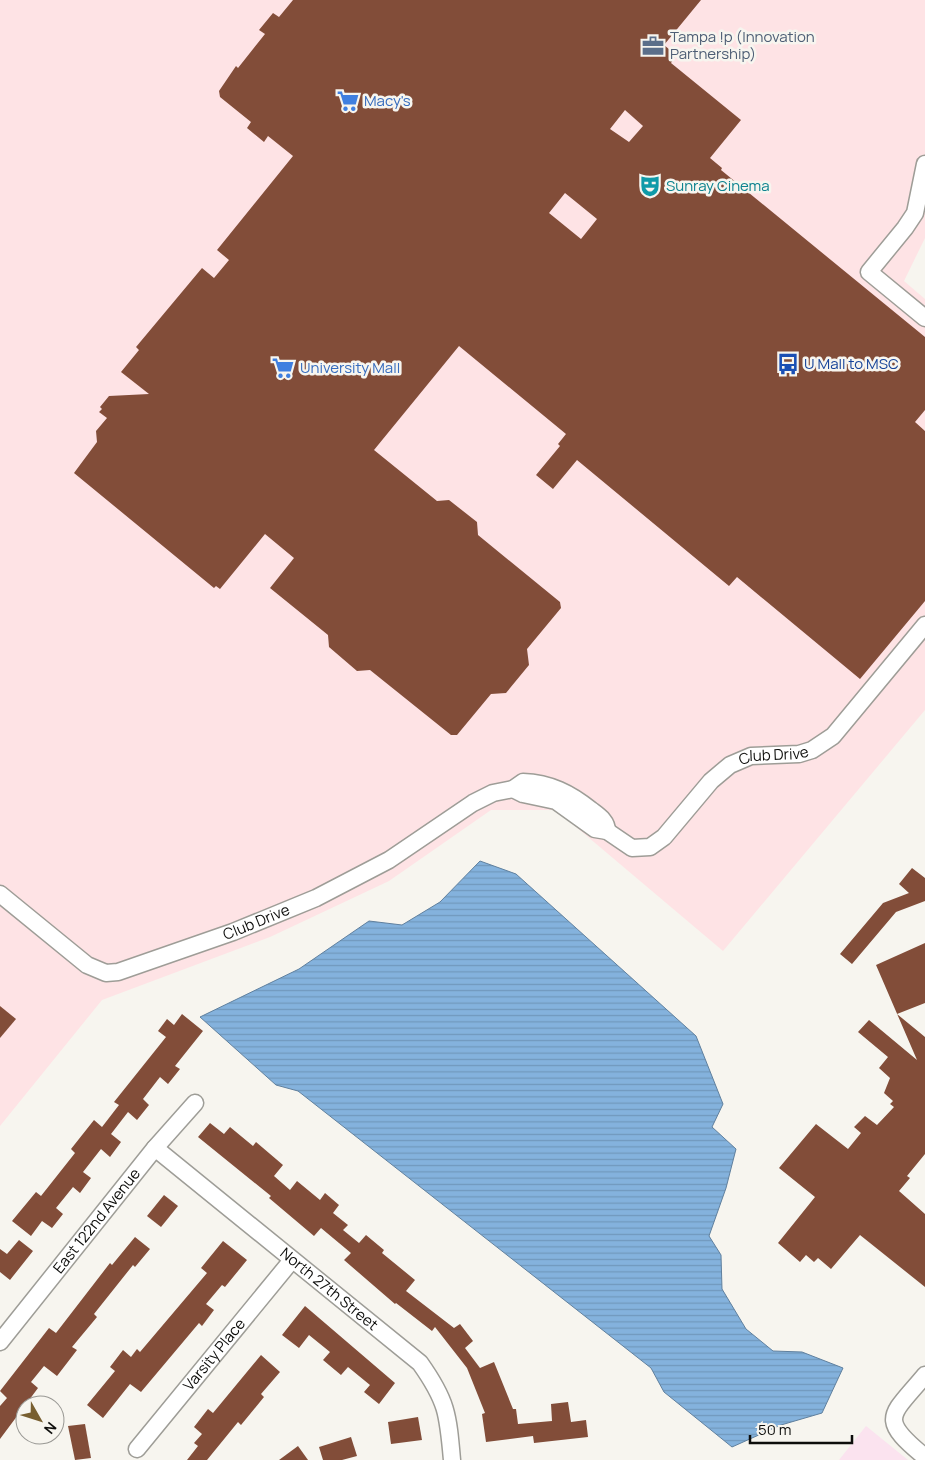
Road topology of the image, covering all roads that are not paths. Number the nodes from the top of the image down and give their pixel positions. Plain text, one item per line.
1 (925, 164) edge
2 (925, 318) edge
3 (925, 625) edge
4 (0, 894) edge
5 (195, 1102) dead end
6 (155, 1148) junction
7 (292, 1260) junction
8 (0, 1342) edge
9 (925, 1374) edge
10 (137, 1449) dead end
11 (925, 1457) edge
12 (452, 1460) edge

1 - 2 street
3 - 4 street, Club Drive
5 - 6 street, East 122nd Avenue
6 - 7 street, North 27th Street
6 - 8 street, East 122nd Avenue
7 - 10 street, Varsity Place
7 - 12 street, North 27th Street
9 - 11 street

